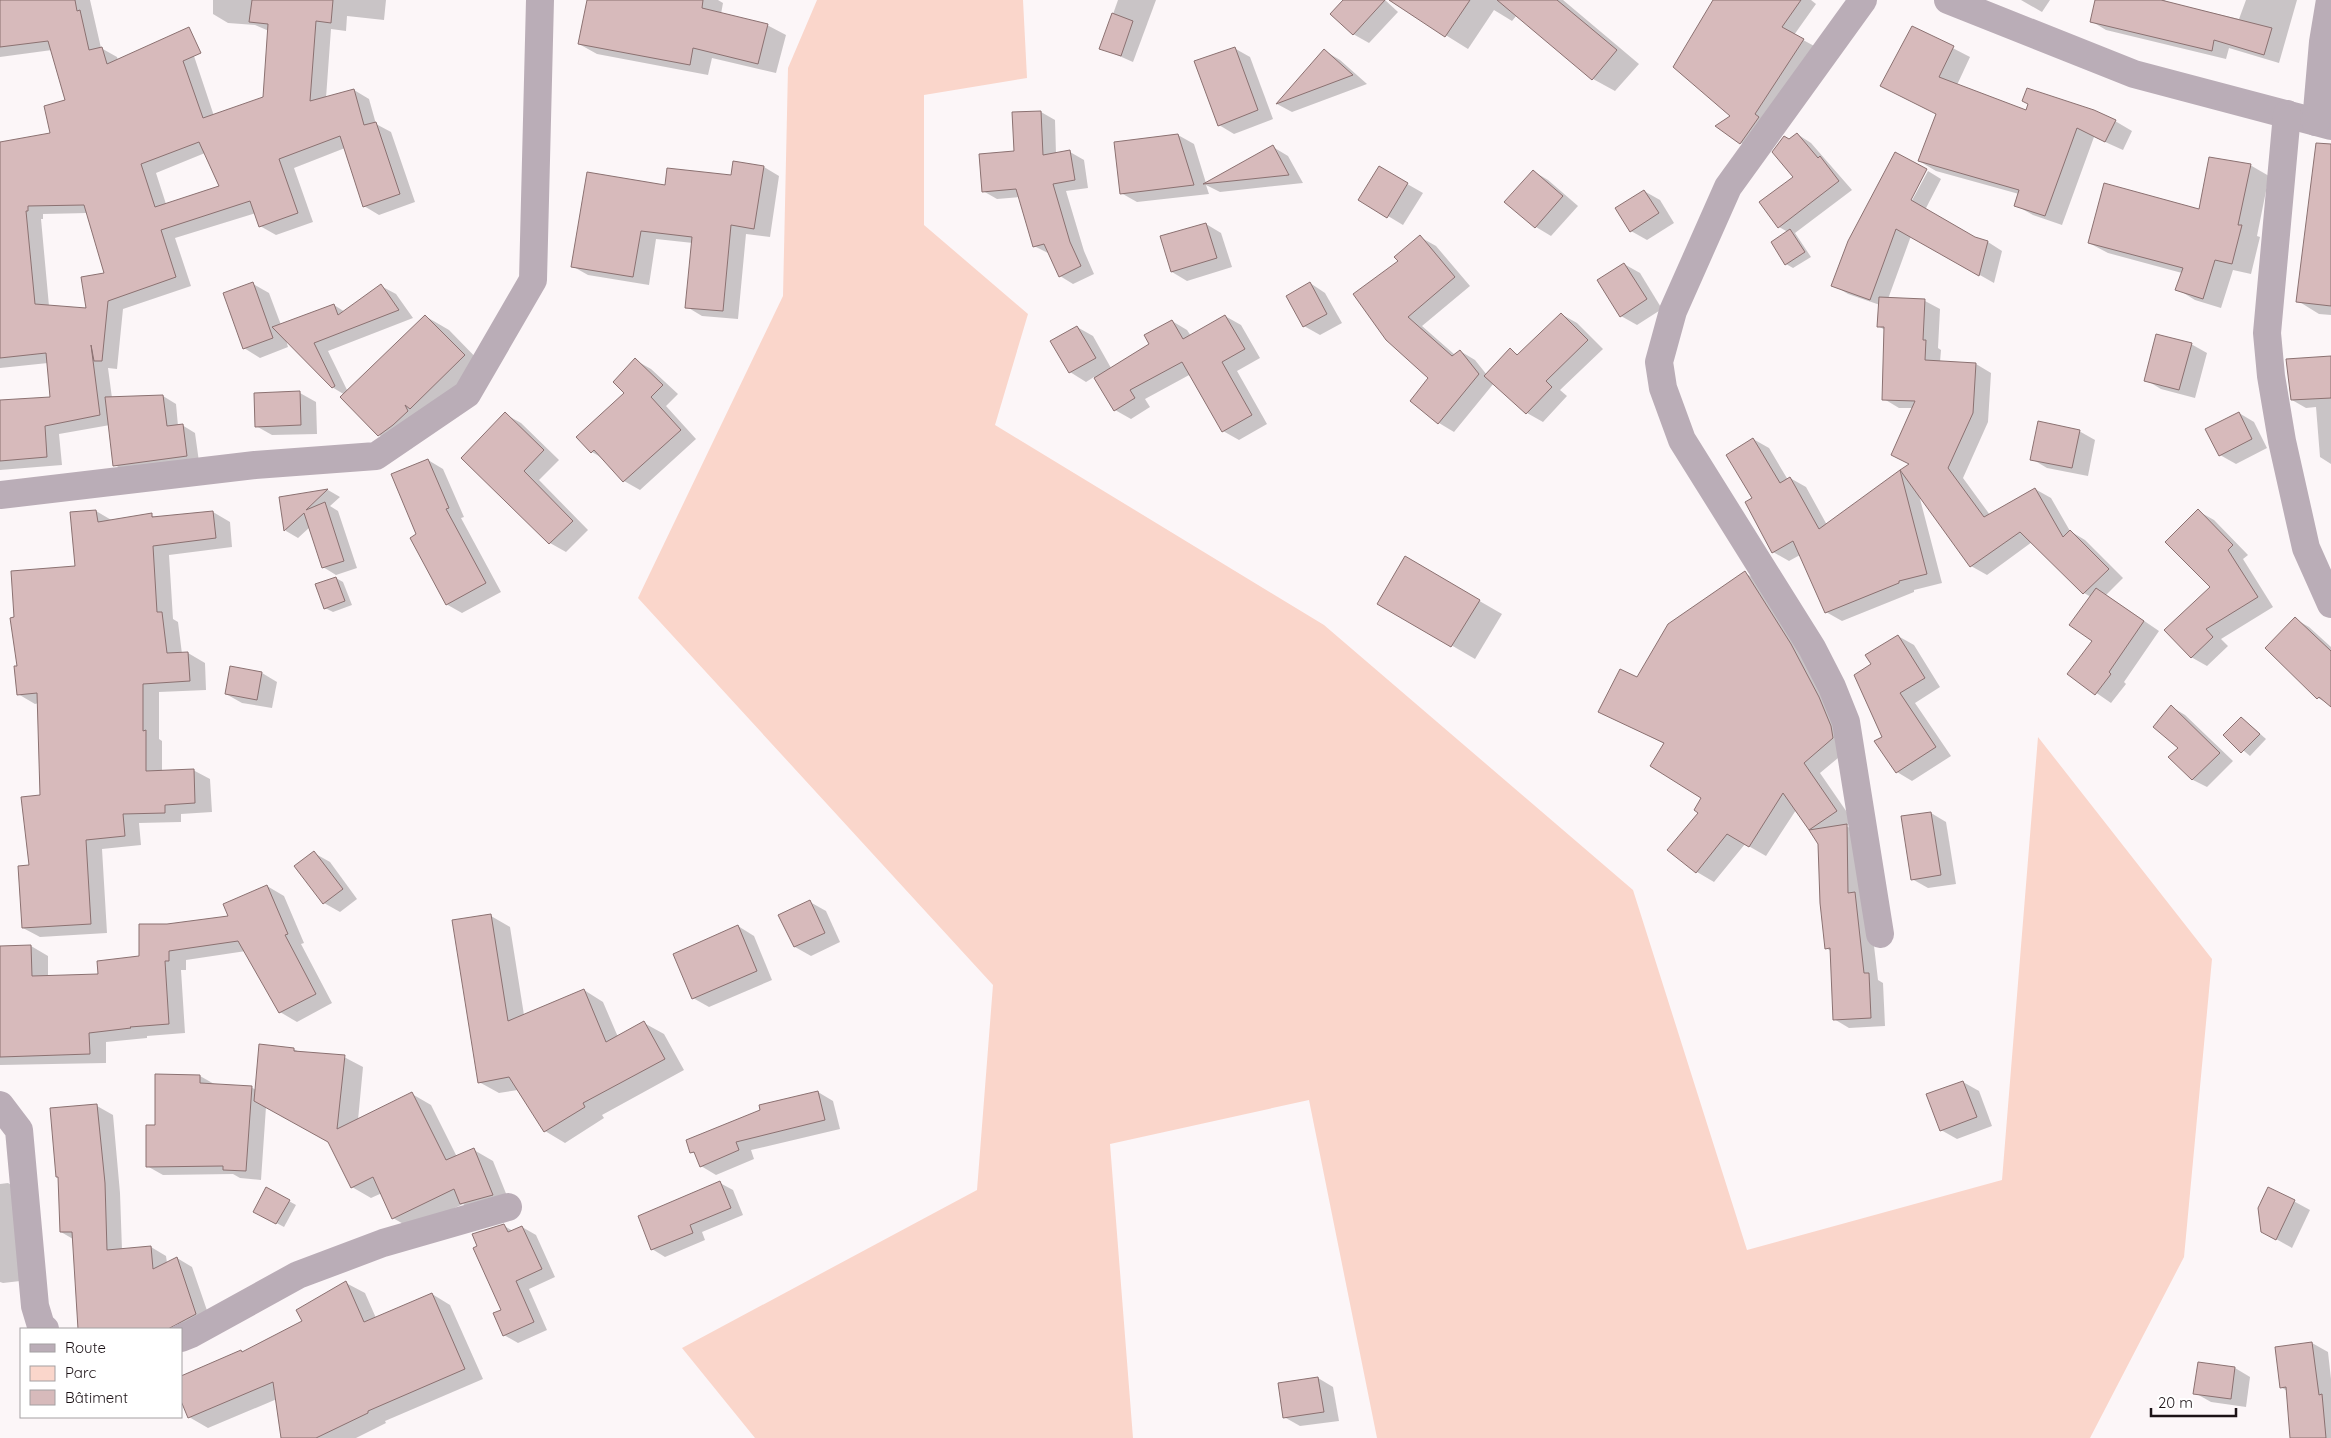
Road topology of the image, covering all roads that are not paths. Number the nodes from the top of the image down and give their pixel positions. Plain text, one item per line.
1 (540, 0) edge
2 (1863, 0) edge
3 (1948, 0) edge
4 (2330, 0) edge
5 (2287, 114) junction
6 (2323, 124) edge
7 (0, 495) edge
8 (2331, 604) edge
9 (1880, 934) dead end
10 (0, 1105) edge
11 (508, 1207) dead end
12 (44, 1328) edge
13 (182, 1338) edge

1 - 7 street
2 - 9 street
3 - 5 street
4 - 6 street
5 - 6 street
5 - 8 street
10 - 12 street
11 - 13 street

